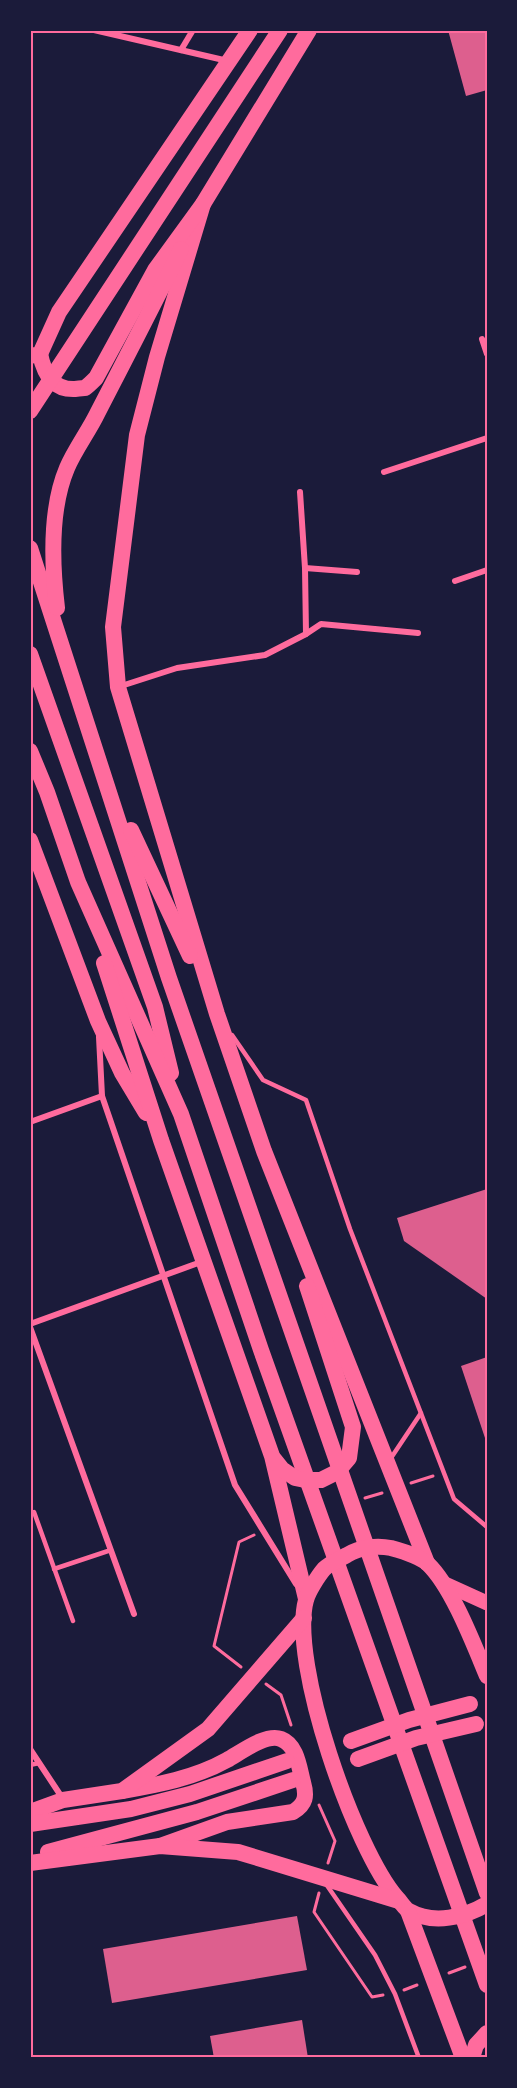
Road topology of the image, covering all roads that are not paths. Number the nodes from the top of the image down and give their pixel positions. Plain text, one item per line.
1 (94, 30) edge
2 (193, 30) edge
3 (250, 30) edge
4 (280, 30) edge
5 (309, 30) edge
6 (181, 50) junction
7 (229, 61) junction
8 (203, 204) junction
9 (482, 339) dead end
10 (487, 354) edge
11 (35, 355) edge
12 (30, 411) edge
13 (487, 438) edge
14 (384, 472) dead end
15 (300, 492) dead end
16 (30, 548) edge
17 (305, 568) junction
18 (487, 570) edge
19 (357, 572) dead end
20 (456, 582) dead end
21 (418, 633) dead end
22 (306, 634) junction
23 (60, 645) junction
24 (30, 654) edge
25 (118, 687) junction
26 (30, 751) edge
27 (102, 769) junction
28 (30, 840) edge
29 (78, 882) junction
30 (217, 1014) junction
31 (98, 1021) junction
32 (102, 1096) junction
33 (181, 1114) junction
34 (30, 1122) edge
35 (161, 1140) junction
36 (264, 1151) junction
37 (204, 1261) junction
38 (164, 1276) junction
39 (30, 1326) edge
40 (421, 1413) junction
41 (272, 1456) junction
42 (388, 1463) junction
43 (34, 1512) dead end
44 (487, 1527) edge
45 (111, 1550) junction
46 (427, 1563) junction
47 (54, 1569) junction
48 (443, 1582) junction
49 (306, 1599) junction
50 (487, 1603) edge
51 (134, 1614) dead end
52 (304, 1618) junction
53 (73, 1621) dead end
54 (487, 1676) edge
55 (470, 1704) dead end
56 (476, 1724) dead end
57 (351, 1741) dead end
58 (30, 1749) edge
59 (358, 1758) dead end
60 (287, 1761) dead end
61 (39, 1763) junction
62 (30, 1765) edge
63 (293, 1780) dead end
64 (122, 1791) junction
65 (63, 1800) junction
66 (30, 1812) edge
67 (30, 1824) edge
68 (160, 1846) junction
69 (30, 1856) edge
70 (30, 1863) edge
71 (323, 1879) junction
72 (487, 1893) edge
73 (487, 1904) edge
74 (404, 1906) junction
75 (487, 1985) edge
76 (487, 2033) edge
77 (419, 2058) edge
78 (463, 2058) edge
79 (472, 2058) edge

1 - 6 street
2 - 6 street
3 - 7 highway
4 - 12 highway
5 - 8 highway
6 - 7 street
7 - 11 highway
8 - 11 highway
8 - 23 highway
8 - 25 highway
9 - 10 street
13 - 14 street
15 - 17 street
16 - 23 highway
17 - 19 street
17 - 22 street
18 - 20 street
21 - 22 street
22 - 25 street
23 - 27 highway
24 - 33 highway
25 - 30 highway
26 - 29 highway
27 - 30 highway
27 - 72 highway
28 - 31 highway
29 - 33 highway
29 - 35 highway
30 - 36 highway
30 - 40 lane
31 - 32 street
31 - 35 highway
32 - 34 street
32 - 38 street
33 - 75 highway
35 - 37 highway
36 - 41 highway
36 - 42 highway
37 - 38 street
37 - 41 highway
38 - 39 street
38 - 49 street
39 - 45 street
40 - 42 lane
40 - 44 lane
41 - 49 highway
42 - 46 highway
43 - 47 lane
45 - 47 lane
45 - 51 street
46 - 48 highway
46 - 49 highway
47 - 53 lane
48 - 50 main road
48 - 54 highway
49 - 52 highway
52 - 64 highway
52 - 74 highway
55 - 57 highway
56 - 59 highway
58 - 61 street
60 - 67 highway
61 - 62 lane
61 - 65 street
63 - 69 highway
64 - 65 highway
64 - 68 highway
65 - 66 highway
68 - 70 highway
68 - 71 highway
71 - 74 highway
71 - 77 lane
73 - 74 highway
74 - 78 highway
76 - 79 highway

